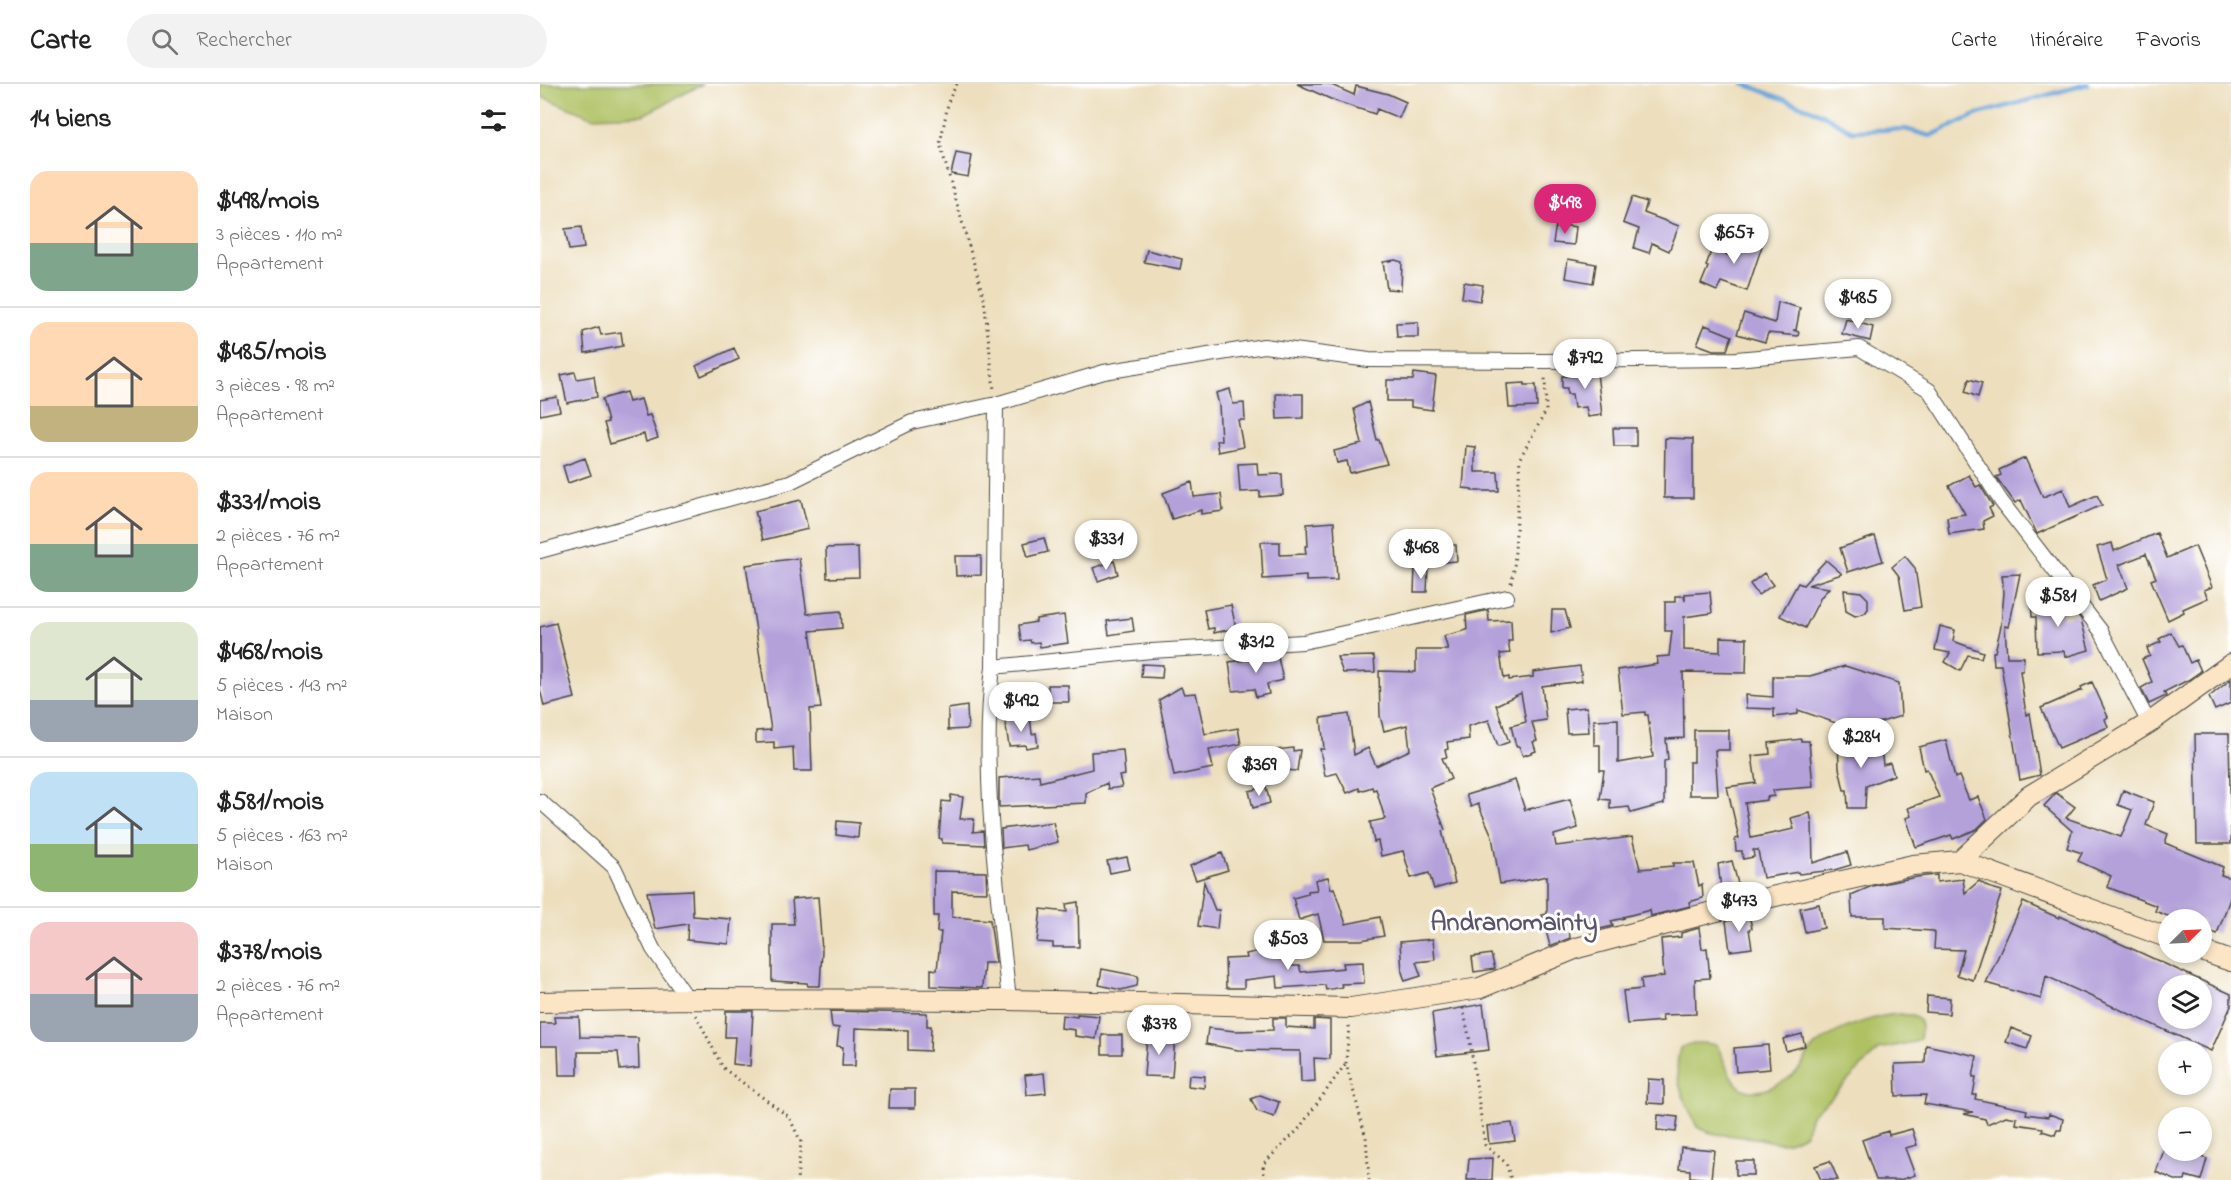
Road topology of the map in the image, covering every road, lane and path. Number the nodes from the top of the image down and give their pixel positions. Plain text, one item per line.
1 (957, 84) edge
2 (1544, 361) junction
3 (996, 404) junction
4 (540, 551) edge
5 (1507, 597) joint
6 (2231, 664) edge
7 (993, 667) junction
8 (2149, 723) junction
9 (540, 801) edge
10 (1960, 861) junction
11 (2158, 934) edge
12 (2212, 954) edge
13 (2231, 961) edge
14 (1459, 992) junction
15 (688, 999) junction
16 (1009, 1000) junction
17 (540, 1002) edge
18 (1351, 1008) junction
19 (1346, 1063) junction
20 (797, 1180) edge
21 (1264, 1180) edge
22 (1369, 1180) edge
23 (1511, 1180) edge

1 - 3 path
2 - 3 street
2 - 5 path
2 - 8 street
3 - 4 street
3 - 7 street
5 - 7 street
6 - 8 main road
7 - 16 street
8 - 10 main road
9 - 15 street
10 - 11 main road
10 - 14 main road
12 - 13 main road
14 - 18 main road
14 - 23 path
15 - 16 main road
15 - 17 main road
15 - 20 path
16 - 18 main road
18 - 19 path
19 - 21 path
19 - 22 path

